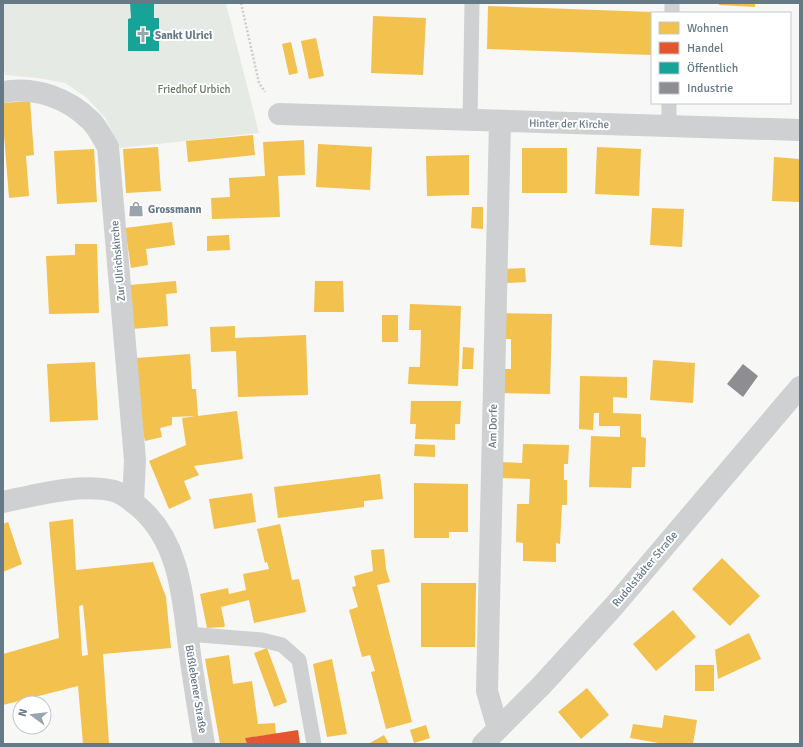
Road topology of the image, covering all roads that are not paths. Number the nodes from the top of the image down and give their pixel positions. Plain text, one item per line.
1 (472, 3) edge
2 (3, 92) edge
3 (669, 104) edge
4 (279, 114) road end
5 (470, 120) junction
6 (500, 122) junction
7 (669, 126) junction
8 (800, 130) edge
9 (800, 387) edge
10 (3, 502) edge
11 (133, 502) junction
12 (187, 634) junction
13 (491, 737) edge
14 (204, 744) edge
15 (314, 744) edge

1 - 5 lane
2 - 11 street, Zur Ulrichskirche
3 - 7 lane
4 - 5 street, Hinter der Kirche
5 - 6 street, Hinter der Kirche
6 - 7 street, Hinter der Kirche
6 - 13 street, Am Dorfe
7 - 8 street, Hinter der Kirche
9 - 13 street, Rudolstädter Straße
10 - 11 street, Büßlebener Straße
11 - 12 street, Büßlebener Straße
12 - 14 street, Büßlebener Straße
12 - 15 lane, Büßlebener Straße

